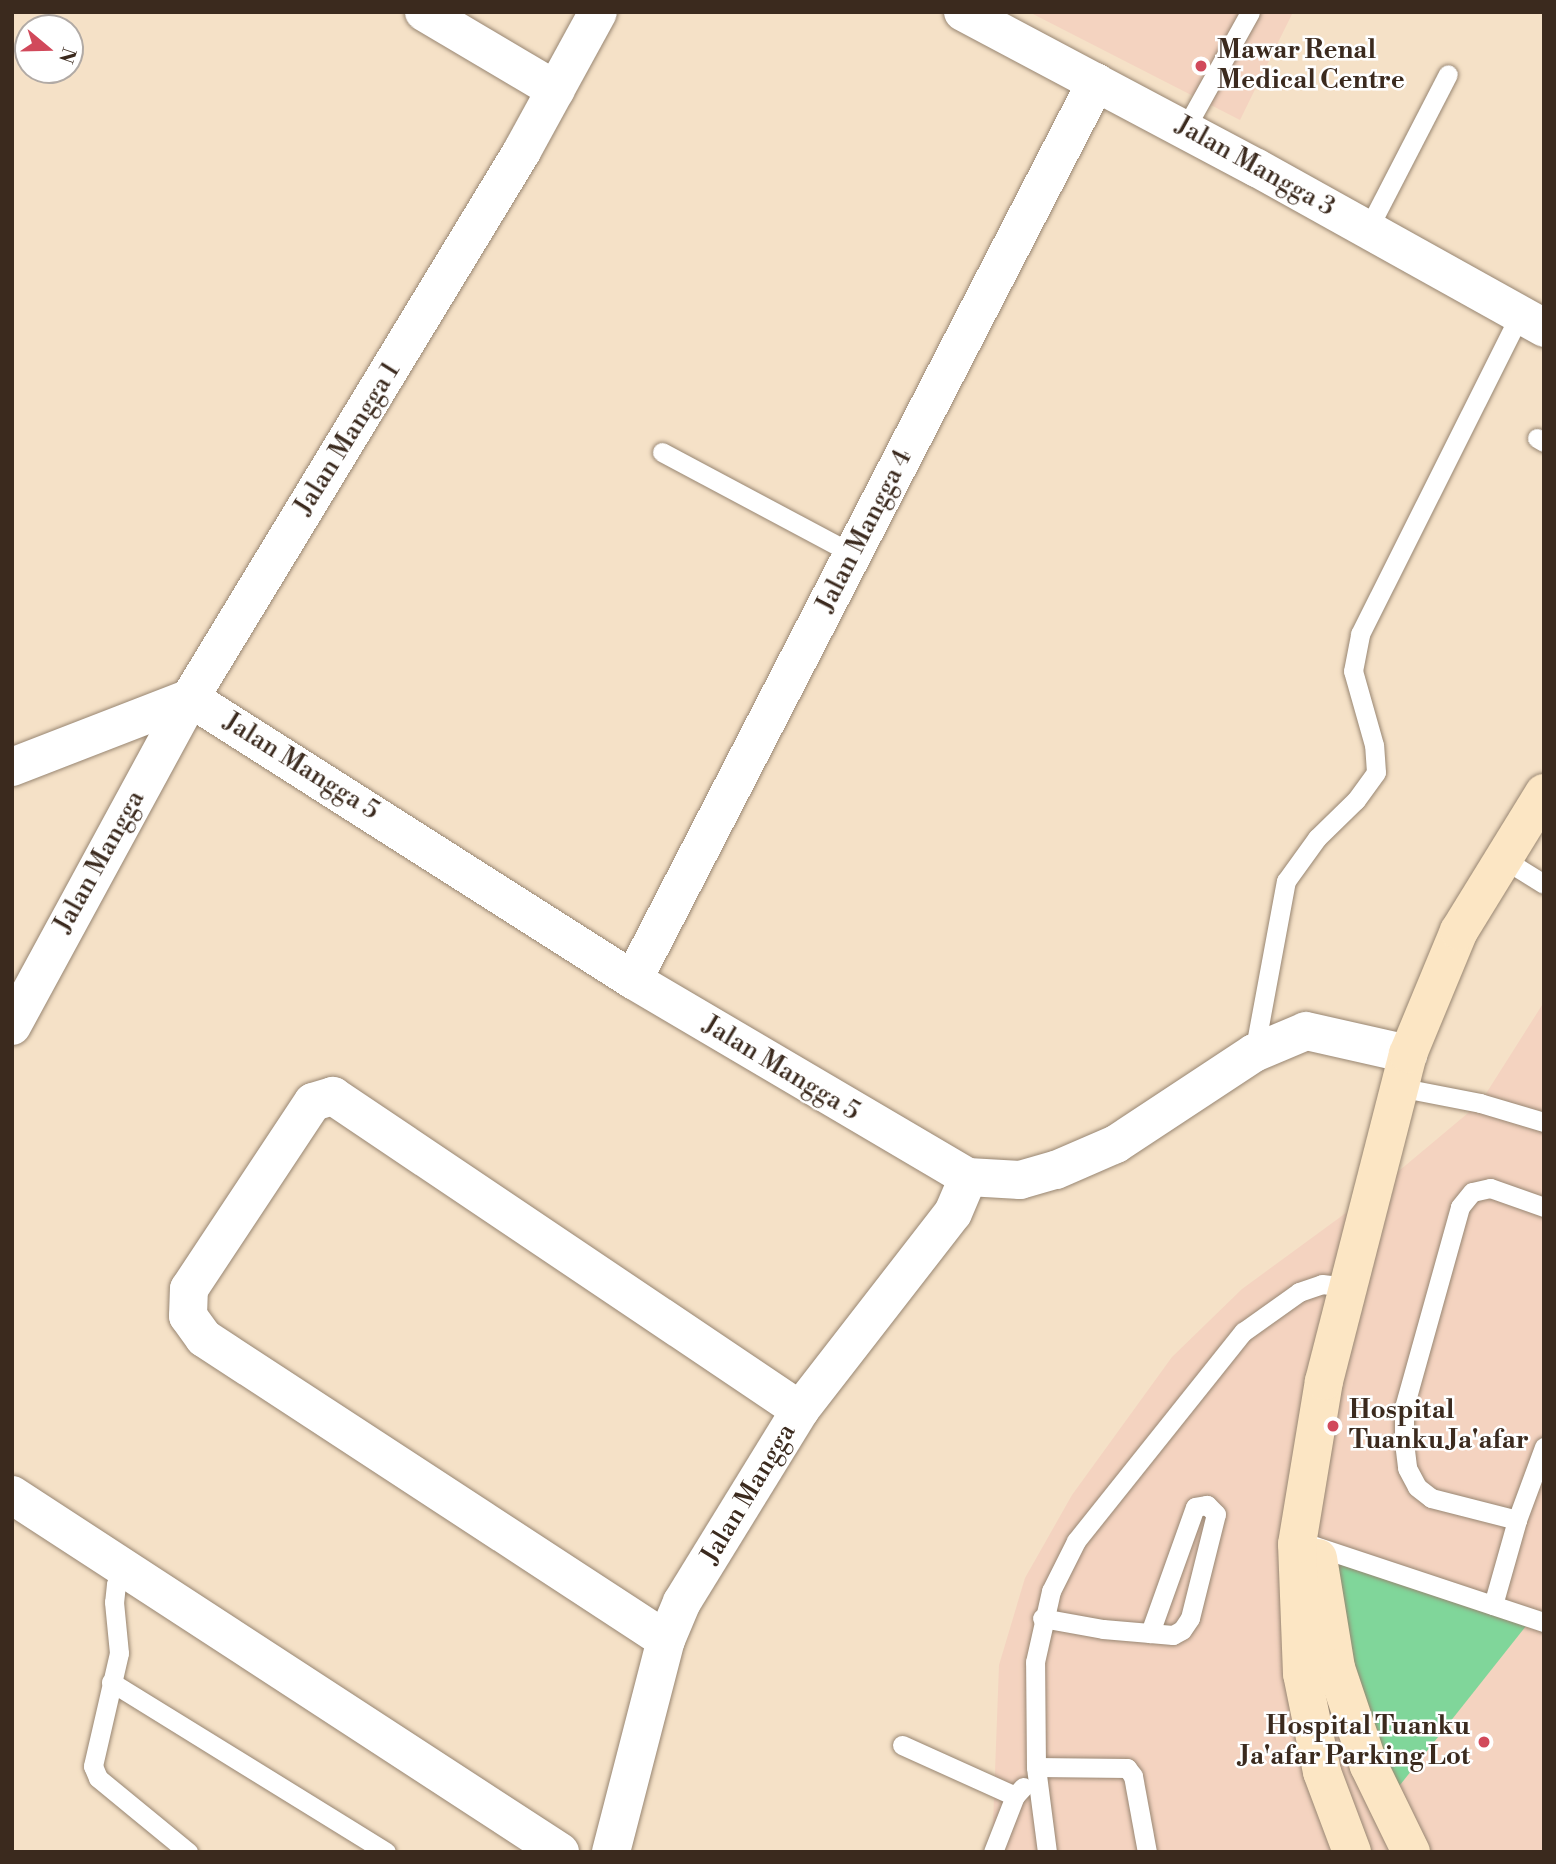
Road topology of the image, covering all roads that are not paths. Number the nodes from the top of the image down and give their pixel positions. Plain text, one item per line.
1 (424, 12) edge
2 (598, 12) edge
3 (963, 12) edge
4 (1250, 12) edge
5 (1448, 74) dead end
6 (1096, 82) junction
7 (556, 90) junction
8 (1185, 129) junction
9 (1368, 229) junction
10 (1532, 321) edge
11 (662, 452) dead end
12 (853, 554) junction
13 (190, 698) junction
14 (12, 767) edge
15 (1544, 793) edge
16 (1502, 858) junction
17 (1544, 884) edge
18 (633, 980) junction
19 (12, 1026) edge
20 (1254, 1053) junction
21 (1403, 1070) junction
22 (1544, 1122) edge
23 (968, 1177) junction
24 (1544, 1207) edge
25 (1345, 1287) junction
26 (800, 1410) junction
27 (1544, 1447) edge
28 (12, 1495) edge
29 (1517, 1520) junction
30 (1305, 1538) junction
31 (125, 1569) junction
32 (1493, 1605) junction
33 (1042, 1618) junction
34 (1544, 1622) edge
35 (1150, 1633) junction
36 (666, 1640) junction
37 (111, 1682) junction
38 (902, 1745) dead end
39 (1037, 1775) junction
40 (1015, 1796) junction
41 (188, 1852) edge
42 (386, 1852) edge
43 (560, 1852) edge
44 (611, 1852) edge
45 (993, 1852) edge
46 (1047, 1852) edge
47 (1147, 1852) edge
48 (1352, 1852) edge
49 (1411, 1852) edge

1 - 7 street
2 - 7 street, Jalan Mangga 1
3 - 6 street, Jalan Mangga 3
4 - 8 lane
5 - 9 lane
6 - 8 street, Jalan Mangga 3
6 - 12 street, Jalan Mangga 4
7 - 13 street, Jalan Mangga 1
8 - 9 street, Jalan Mangga 3
9 - 10 street, Jalan Mangga 3
10 - 20 lane
11 - 12 lane
12 - 18 street, Jalan Mangga 4
13 - 14 street
13 - 18 street, Jalan Mangga 5
13 - 19 street, Jalan Mangga
15 - 16 street
16 - 17 lane
16 - 21 street
18 - 23 street, Jalan Mangga 5
20 - 21 street, Jalan Mangga 5
20 - 23 street, Jalan Mangga 5
21 - 22 lane
21 - 25 street
23 - 26 street, Jalan Mangga
24 - 29 lane
25 - 30 street
25 - 33 lane
26 - 36 street, Jalan Mangga
26 - 36 street
27 - 29 lane
28 - 31 street
29 - 32 lane
30 - 32 lane
30 - 48 street
30 - 49 street
31 - 37 lane
31 - 43 street
32 - 34 lane
33 - 35 lane
33 - 39 lane
35 - 35 lane
36 - 44 street, Jalan Mangga
37 - 41 lane
37 - 42 lane
38 - 40 lane
39 - 40 lane
39 - 46 lane
39 - 47 lane
40 - 45 lane

